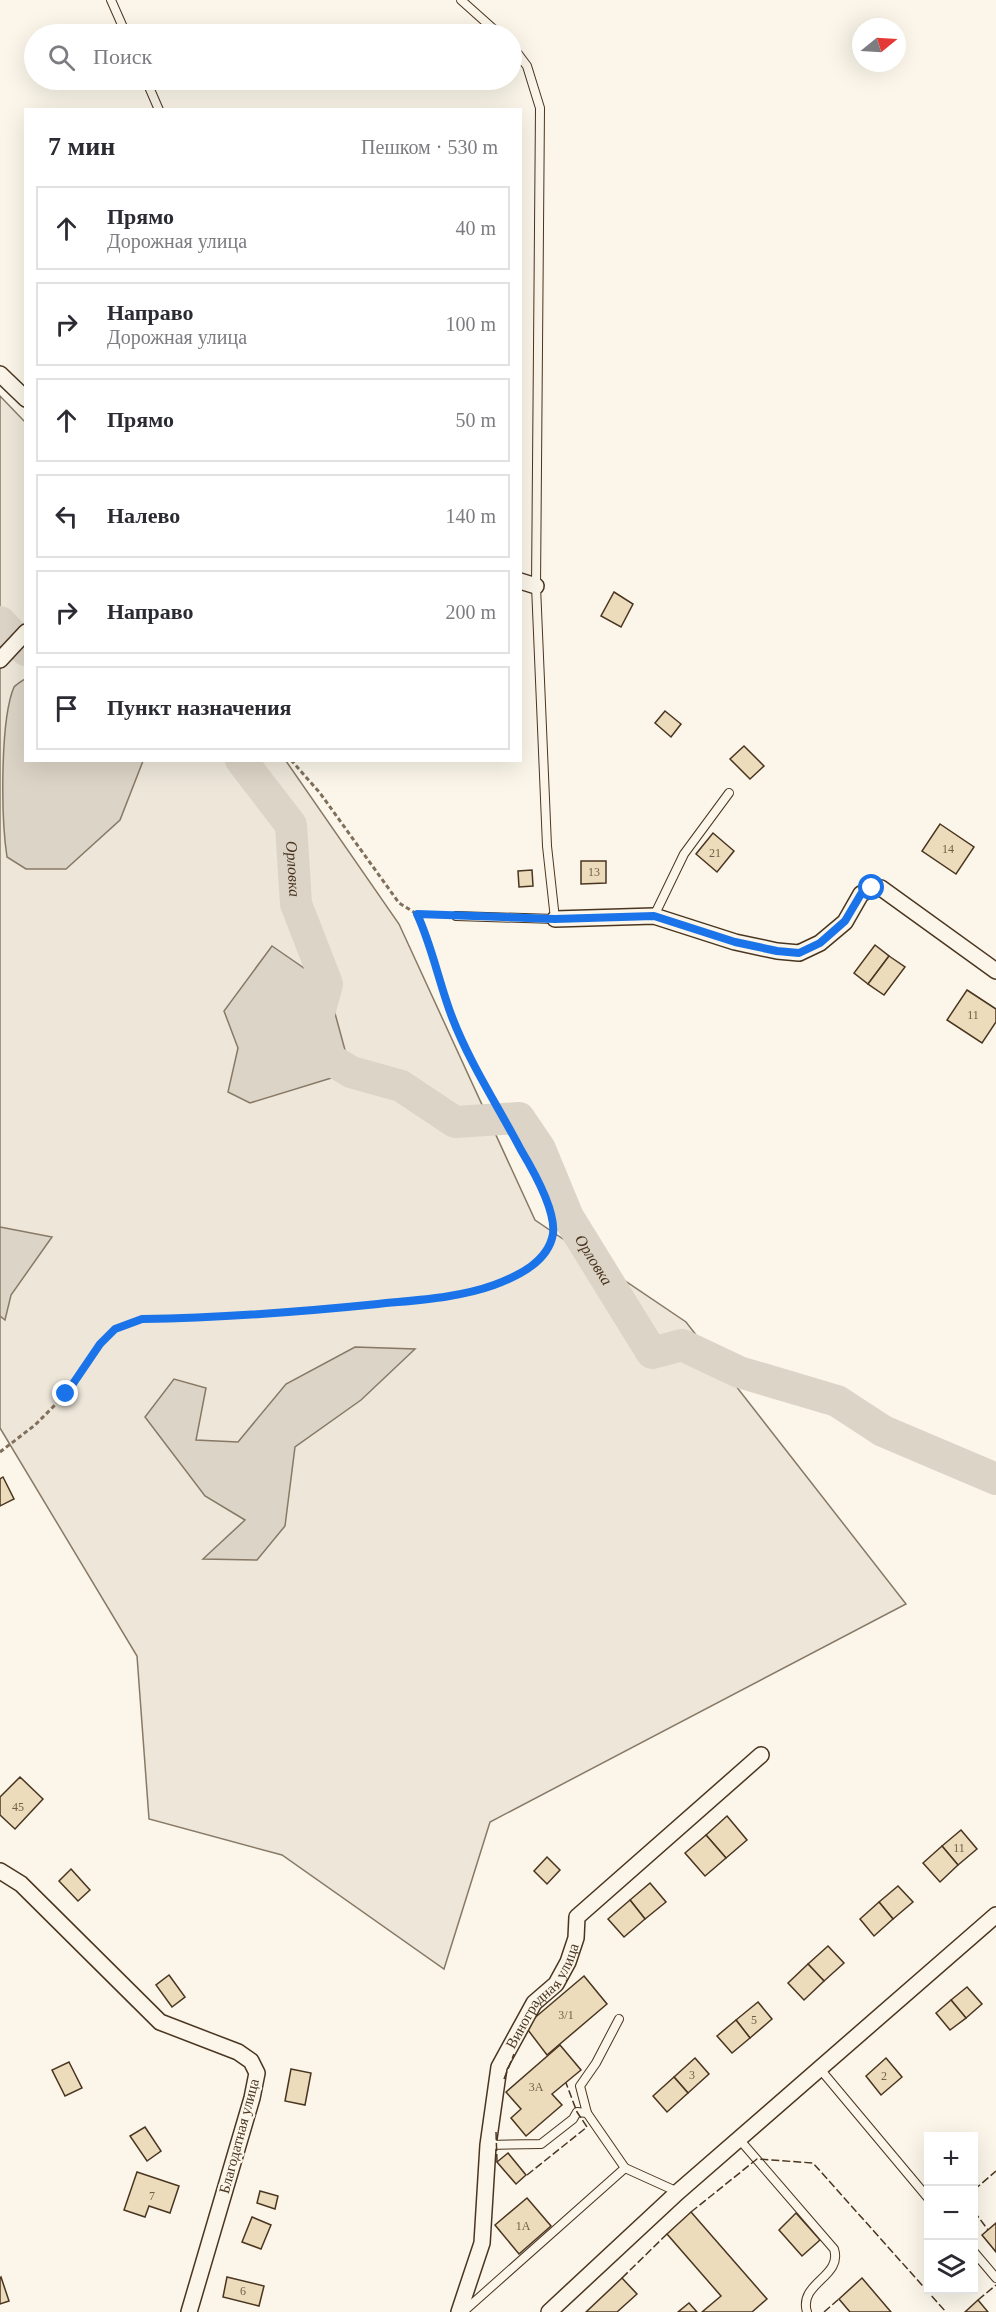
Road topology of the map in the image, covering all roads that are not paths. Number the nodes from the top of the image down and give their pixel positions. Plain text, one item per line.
1 (111, 0) edge
2 (461, 0) edge
3 (122, 24) edge
4 (488, 24) edge
5 (522, 59) edge
6 (150, 90) edge
7 (158, 108) edge
8 (0, 374) edge
9 (24, 397) edge
10 (522, 582) edge
11 (536, 586) junction
12 (24, 633) edge
13 (5, 655) edge
14 (729, 793) dead end
15 (456, 916) road end
16 (654, 916) junction
17 (555, 919) junction
18 (996, 971) edge
19 (761, 1755) dead end
20 (0, 1871) edge
21 (996, 1915) edge
22 (619, 2019) dead end
23 (820, 2069) junction
24 (587, 2113) junction
25 (739, 2139) junction
26 (488, 2145) junction
27 (625, 2168) junction
28 (678, 2192) junction
29 (924, 2193) edge
30 (978, 2257) edge
31 (996, 2278) edge
32 (189, 2312) edge
33 (461, 2312) edge
34 (549, 2312) edge
35 (807, 2312) edge

1 - 3 lane
2 - 4 lane
5 - 11 lane
6 - 7 lane
8 - 9 street
10 - 11 street
11 - 17 lane
12 - 13 street
14 - 16 lane
15 - 17 lane
16 - 17 street
16 - 18 street
19 - 26 street, Виноградная улица
20 - 32 street, Благодатная улица
21 - 23 street
22 - 24 lane
23 - 25 street
23 - 29 lane
24 - 26 lane
24 - 27 lane
25 - 28 street
25 - 35 lane
26 - 33 street, Виноградная улица
27 - 28 lane
27 - 33 lane
28 - 34 street
30 - 31 lane

